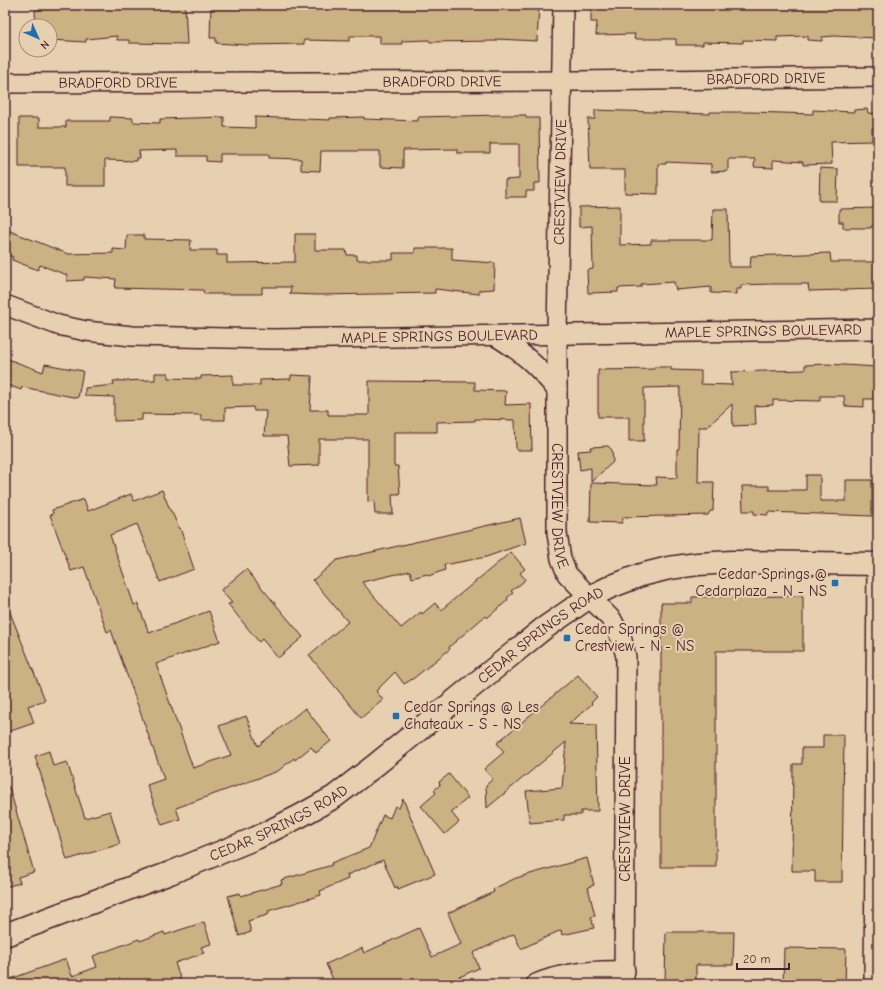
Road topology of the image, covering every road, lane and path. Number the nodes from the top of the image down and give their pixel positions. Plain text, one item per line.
1 (562, 5) edge
2 (878, 77) edge
3 (563, 81) junction
4 (5, 83) edge
5 (5, 305) edge
6 (878, 329) edge
7 (557, 333) junction
8 (494, 335) junction
9 (557, 390) junction
10 (877, 564) edge
11 (588, 598) junction
12 (5, 935) edge
13 (624, 977) edge
14 (536, 984) edge
15 (874, 984) edge

1 - 3 street, CRESTVIEW DRIVE
2 - 3 street, BRADFORD DRIVE
3 - 4 street, BRADFORD DRIVE
3 - 7 street, CRESTVIEW DRIVE
5 - 8 street, MAPLE SPRINGS BOULEVARD
6 - 7 street, MAPLE SPRINGS BOULEVARD
7 - 8 street, MAPLE SPRINGS BOULEVARD
7 - 9 street, CRESTVIEW DRIVE
8 - 9 street
9 - 11 street, CRESTVIEW DRIVE
10 - 11 main road, CEDAR SPRINGS ROAD
10 - 15 street
11 - 12 main road, CEDAR SPRINGS ROAD
11 - 13 street, CRESTVIEW DRIVE
13 - 14 street

